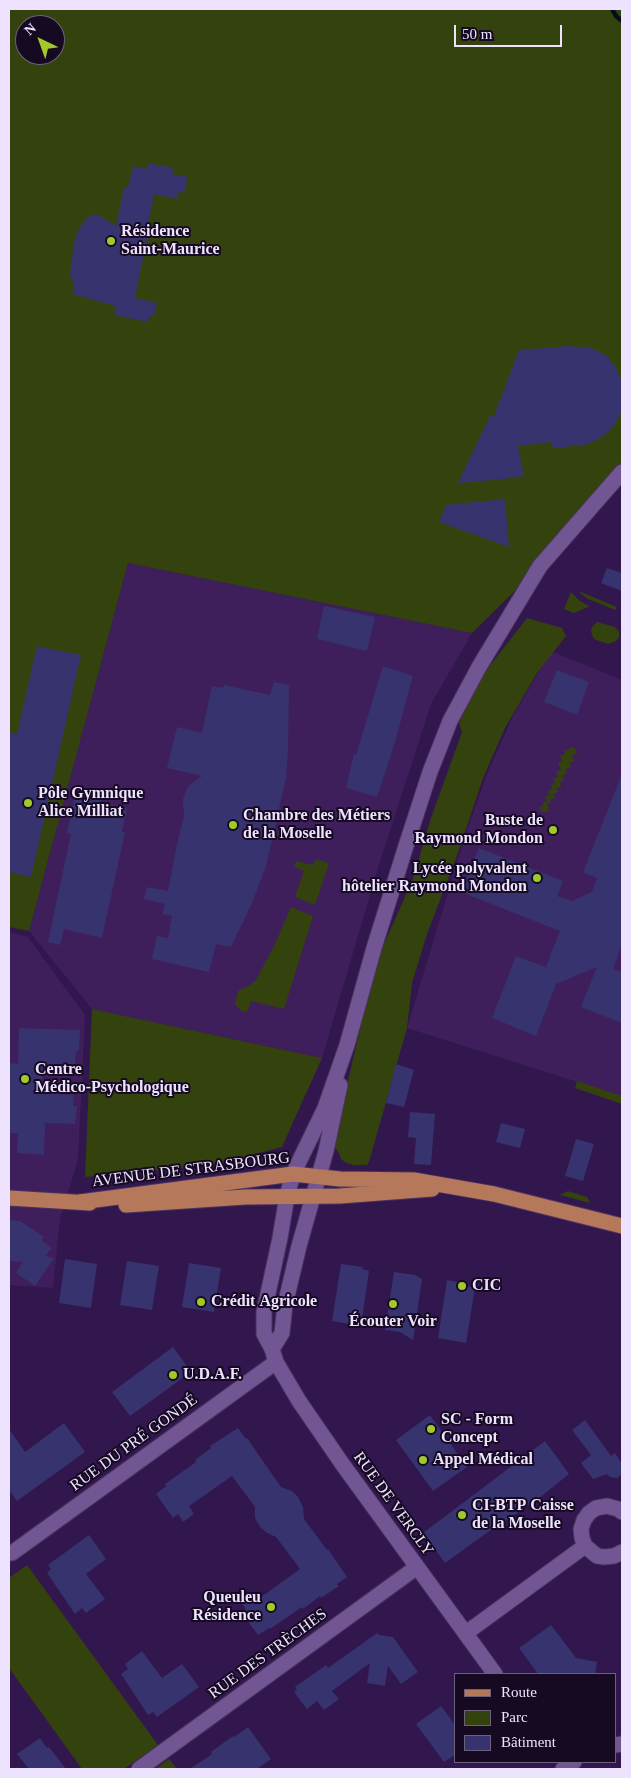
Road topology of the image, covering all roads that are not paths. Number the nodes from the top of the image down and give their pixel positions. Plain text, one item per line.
1 (622, 472) edge
2 (347, 1045) junction
3 (294, 1174) junction
4 (319, 1176) junction
5 (456, 1187) junction
6 (287, 1196) junction
7 (313, 1196) junction
8 (9, 1198) edge
9 (80, 1202) junction
10 (622, 1226) edge
11 (274, 1356) junction
12 (622, 1512) edge
13 (585, 1546) junction
14 (622, 1552) edge
15 (10, 1555) edge
16 (417, 1567) junction
17 (466, 1633) junction
18 (494, 1673) edge
19 (139, 1769) edge

1 - 2 street
2 - 3 street, RUE DE VERCLY
2 - 4 street
3 - 4 main road, AVENUE DE STRASBOURG
3 - 6 street, RUE DE VERCLY
3 - 9 main road, AVENUE DE STRASBOURG
4 - 5 main road, AVENUE DE STRASBOURG
4 - 7 street
5 - 7 main road, AVENUE DE STRASBOURG
5 - 10 main road, AVENUE DE STRASBOURG
6 - 7 main road, AVENUE DE STRASBOURG
6 - 9 main road, AVENUE DE STRASBOURG
6 - 11 street, RUE DE VERCLY
7 - 11 street
8 - 9 main road, AVENUE DE STRASBOURG
11 - 15 street, RUE DU PRÉ GONDÉ
11 - 16 street, RUE DE VERCLY
12 - 13 street
13 - 14 street
13 - 17 street
16 - 17 street, RUE DE VERCLY
16 - 19 street, RUE DES TRÈCHES
17 - 18 street, RUE DE VERCLY

